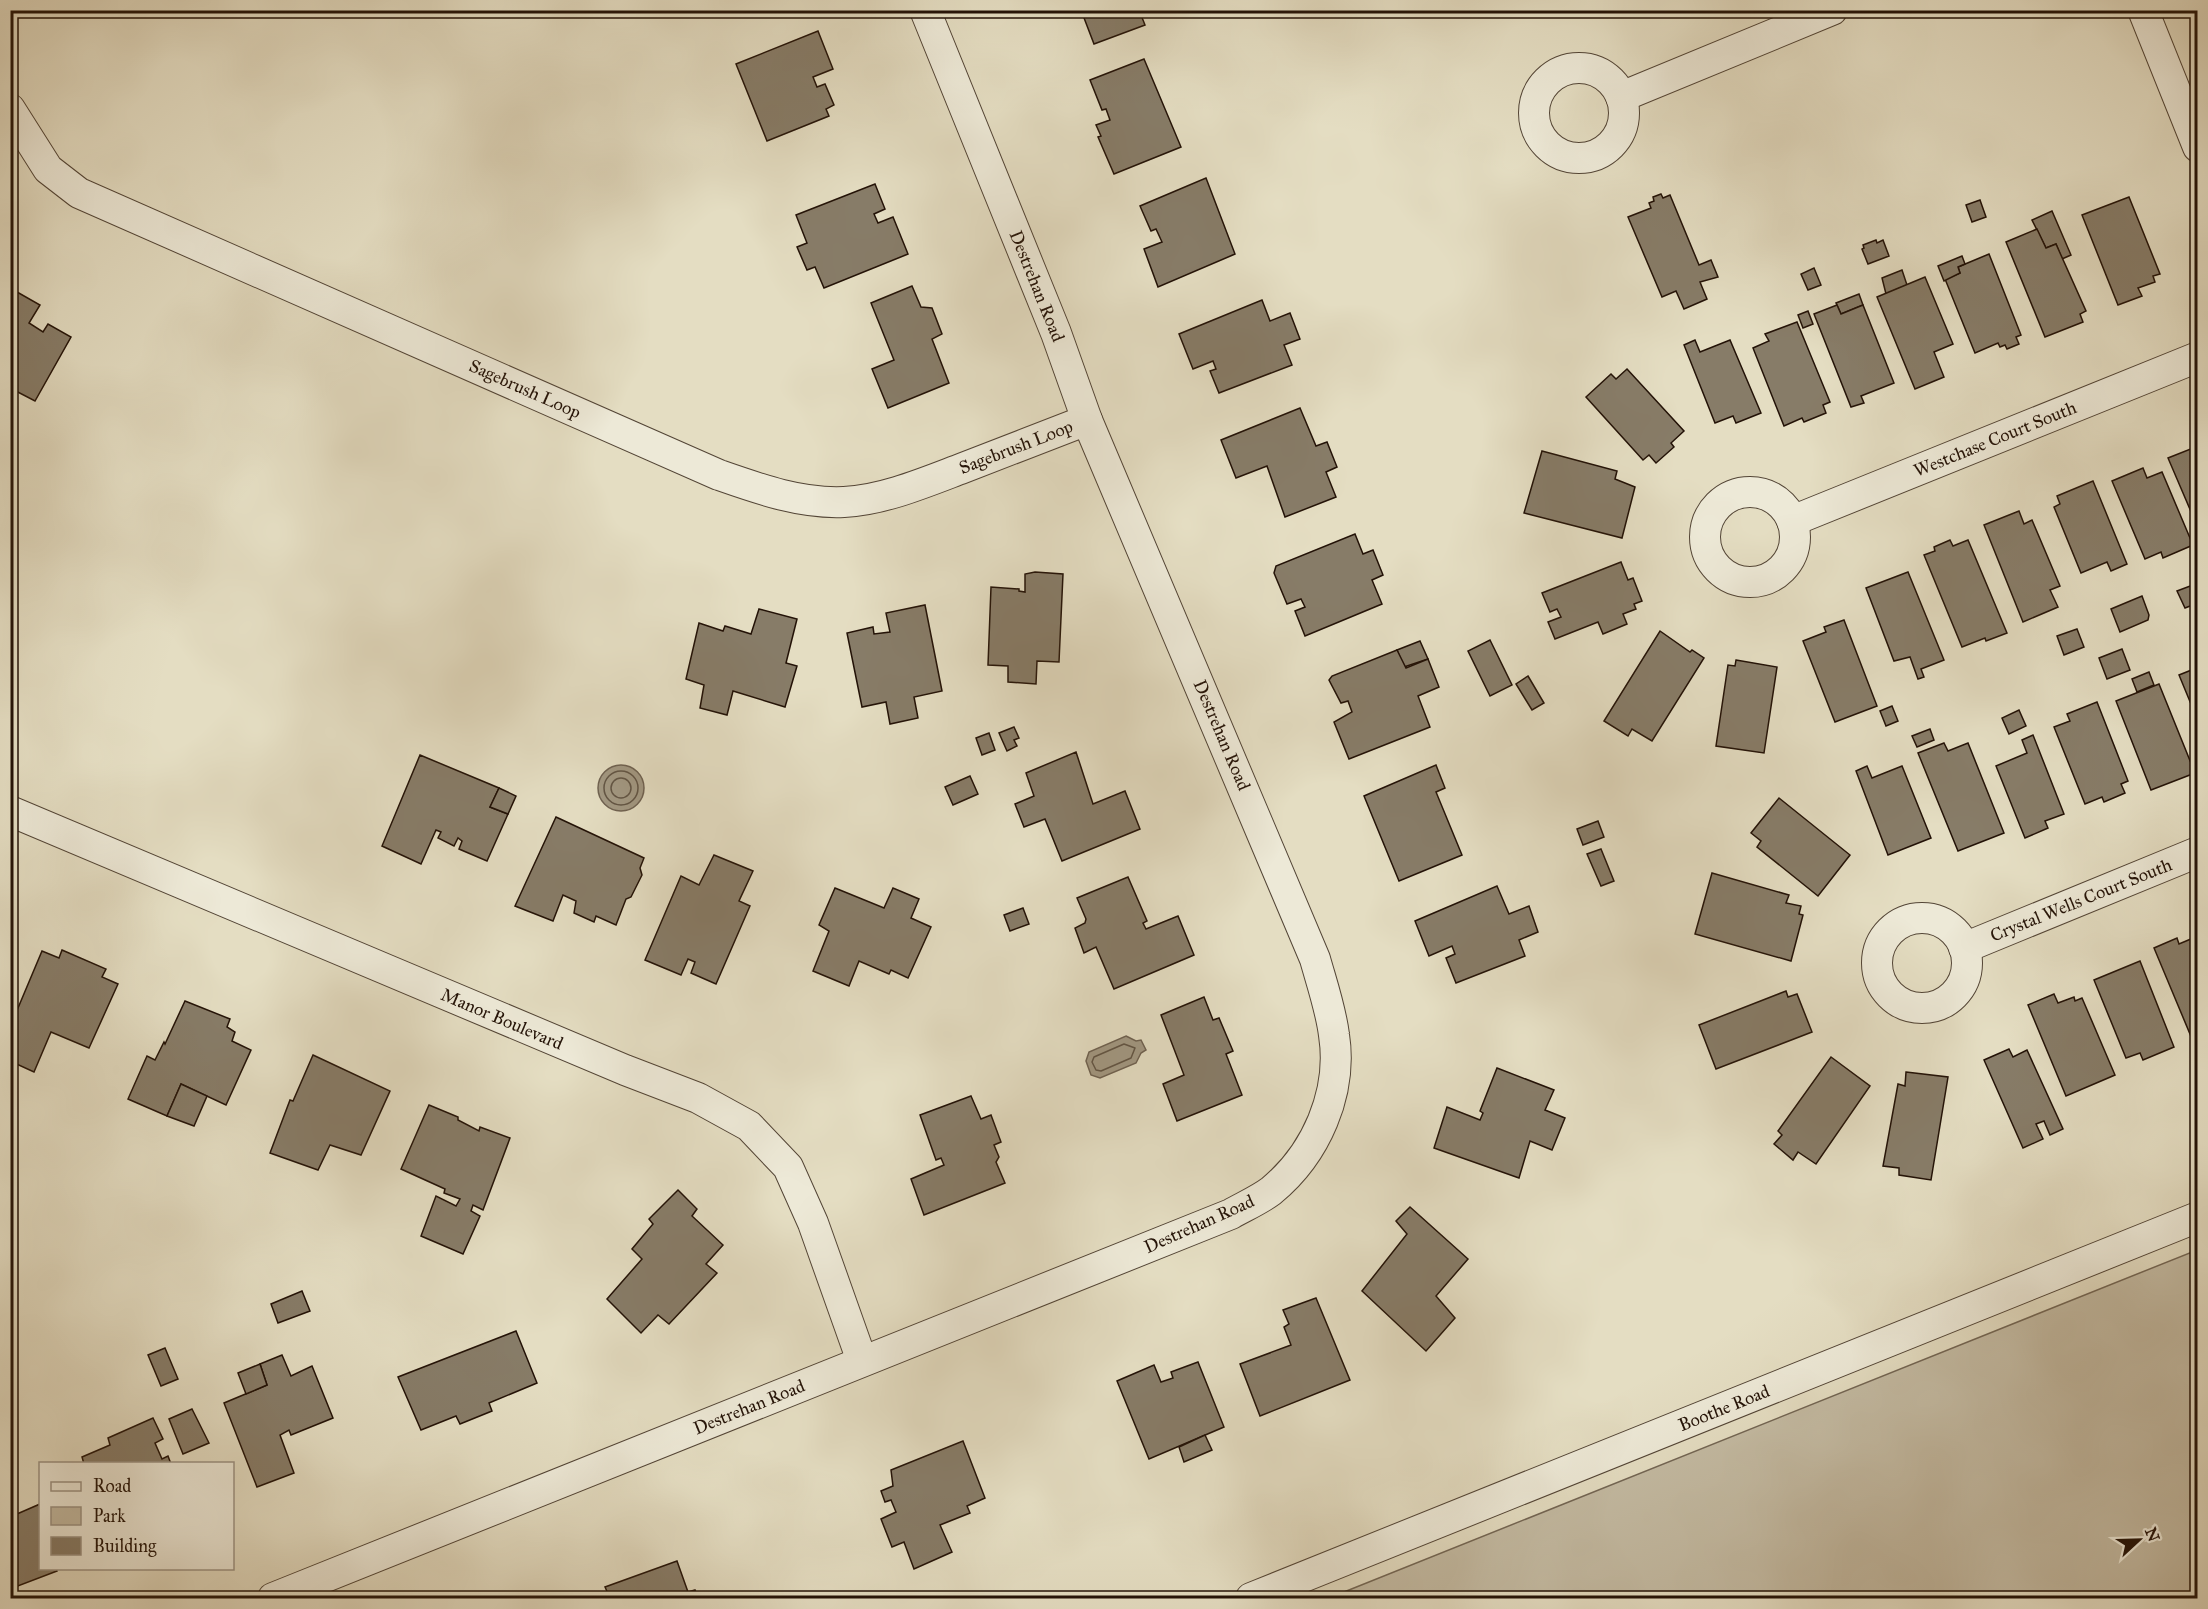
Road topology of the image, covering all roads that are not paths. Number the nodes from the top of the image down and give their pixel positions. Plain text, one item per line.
1 (925, 10) edge
2 (1832, 10) edge
3 (2143, 10) edge
4 (1621, 97) dead end
5 (10, 109) edge
6 (2198, 147) edge
7 (2198, 357) edge
8 (1087, 420) junction
9 (1792, 521) dead end
10 (10, 811) edge
11 (2198, 852) edge
12 (1964, 948) dead end
13 (2198, 1216) edge
14 (862, 1361) junction
15 (273, 1599) edge
16 (1251, 1599) edge

1 - 8 street, Destrehan Road
2 - 4 street
3 - 6 street
5 - 8 street, Sagebrush Loop
7 - 9 street, Westchase Court South
8 - 14 street, Destrehan Road
10 - 14 street, Manor Boulevard
11 - 12 street, Crystal Wells Court South
13 - 16 street, Boothe Road
14 - 15 street, Destrehan Road

